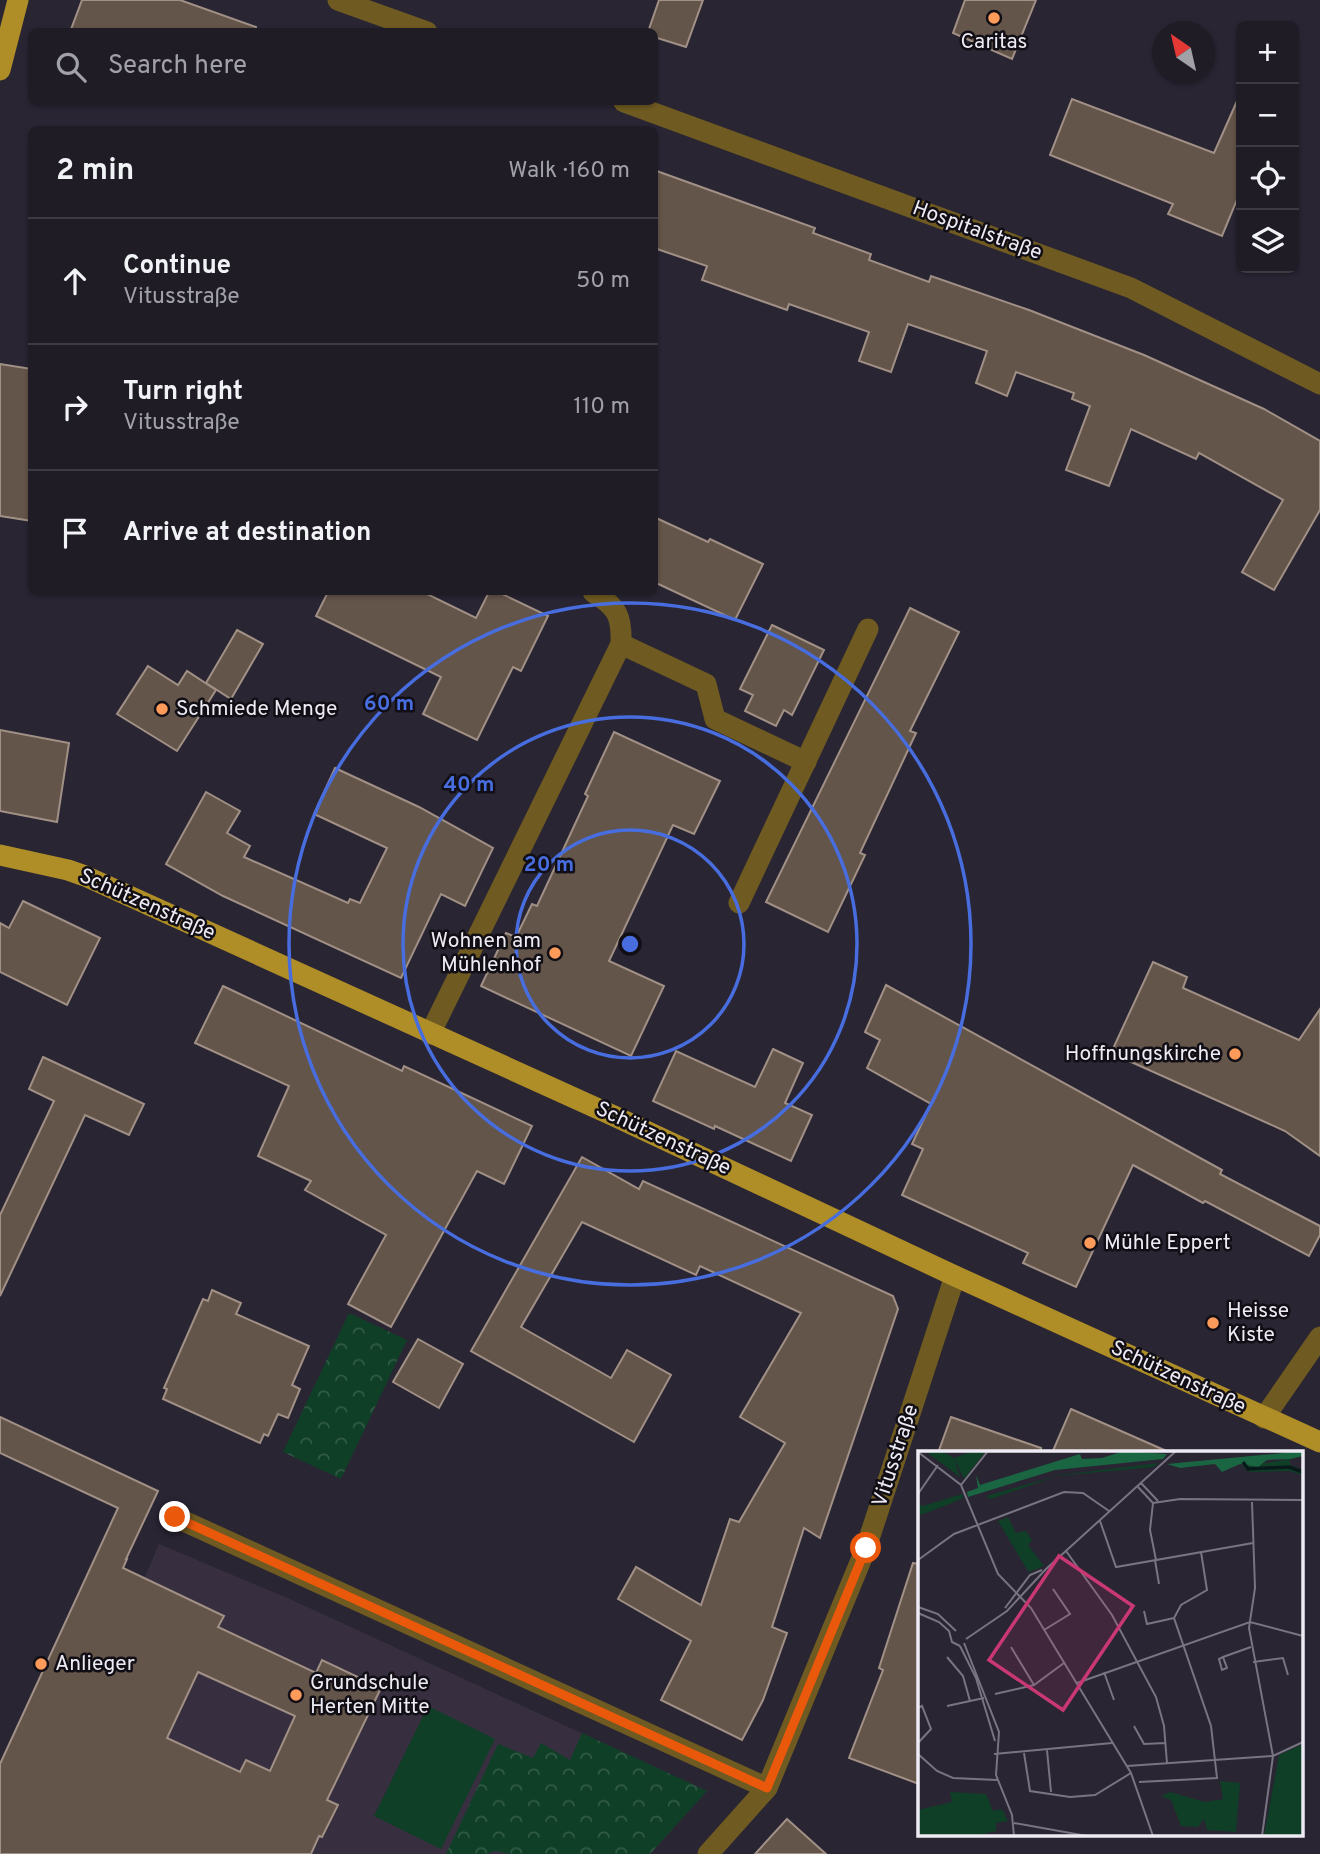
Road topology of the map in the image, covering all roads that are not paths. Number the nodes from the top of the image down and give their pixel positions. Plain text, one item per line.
1 (18, 0) edge
2 (338, 0) edge
3 (416, 28) edge
4 (0, 71) edge
5 (632, 105) edge
6 (1320, 384) edge
7 (597, 595) edge
8 (868, 629) dead end
9 (621, 644) junction
10 (806, 762) junction
11 (0, 855) edge
12 (739, 903) dead end
13 (430, 1034) junction
14 (955, 1276) junction
15 (1320, 1337) edge
16 (1264, 1418) junction
17 (1320, 1442) edge
18 (175, 1517) dead end
19 (767, 1788) junction
20 (708, 1854) edge

1 - 4 main road
2 - 3 street
5 - 6 street, Hospitalstraße
7 - 9 street
8 - 10 street
9 - 10 street
9 - 13 street
10 - 12 street
11 - 13 main road, Schützenstraße
13 - 14 main road, Schützenstraße
14 - 16 main road, Schützenstraße
14 - 19 street, Vitusstraße
15 - 16 street
16 - 17 main road, Schützenstraße
18 - 19 street
19 - 20 street, Vitusstraße

